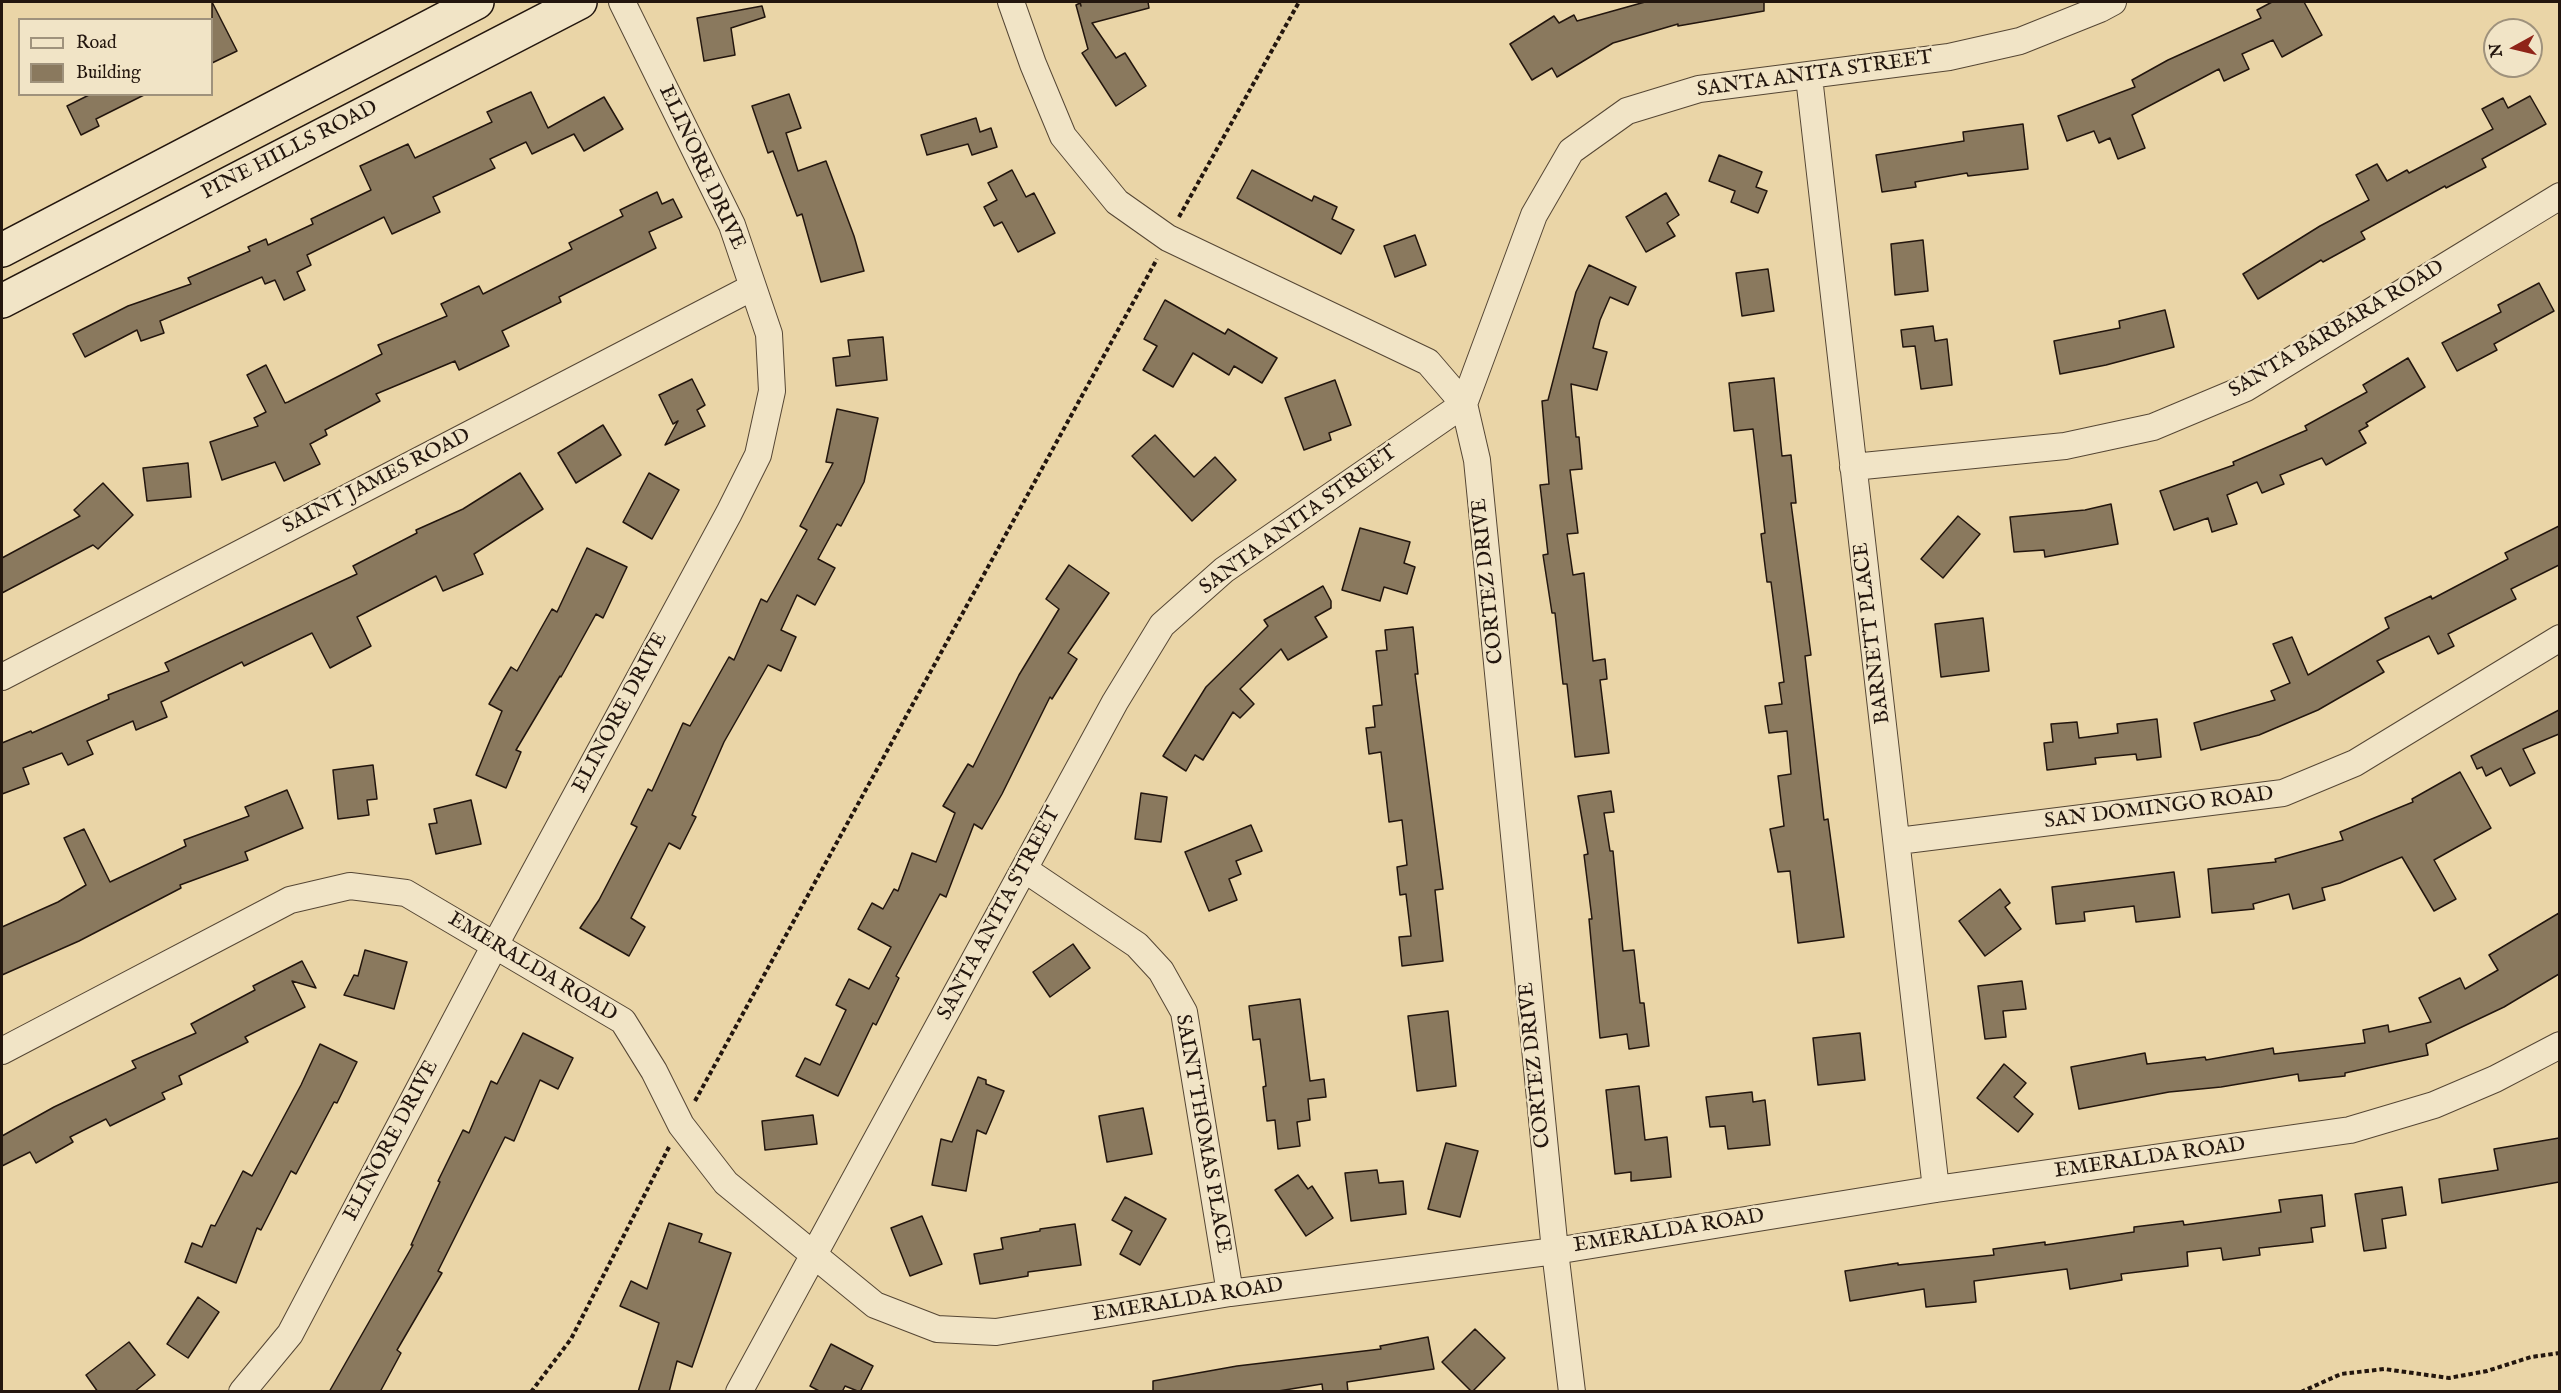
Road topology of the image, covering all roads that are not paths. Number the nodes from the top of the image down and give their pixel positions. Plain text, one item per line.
1 (477, 2) edge
2 (580, 2) edge
3 (622, 2) edge
4 (1011, 2) edge
5 (2113, 2) edge
6 (1809, 77) junction
7 (2559, 196) edge
8 (2, 250) edge
9 (753, 286) junction
10 (2, 301) edge
11 (1464, 404) junction
12 (1853, 467) junction
13 (2559, 638) edge
14 (2, 677) edge
15 (1898, 840) junction
16 (1024, 869) junction
17 (495, 945) junction
18 (2559, 1045) edge
19 (2, 1051) edge
20 (1936, 1189) junction
21 (1555, 1251) junction
22 (814, 1256) junction
23 (1230, 1293) junction
24 (242, 1392) edge
25 (739, 1392) edge
26 (1572, 1392) edge

1 - 8 main road
2 - 10 main road, PINE HILLS ROAD
3 - 9 street, ELINORE DRIVE
4 - 11 street, CORTEZ DRIVE
5 - 6 street, SANTA ANITA STREET
6 - 11 street, SANTA ANITA STREET
6 - 12 street, BARNETT PLACE
7 - 12 street, SANTA BARBARA ROAD
9 - 14 street, SAINT JAMES ROAD
9 - 17 street, ELINORE DRIVE
11 - 16 street, SANTA ANITA STREET
11 - 21 street, CORTEZ DRIVE
12 - 15 street, BARNETT PLACE
13 - 15 street, SAN DOMINGO ROAD
15 - 20 street, BARNETT PLACE
16 - 22 street, SANTA ANITA STREET
16 - 23 street, SAINT THOMAS PLACE
17 - 19 street, EMERALDA ROAD
17 - 22 street, EMERALDA ROAD
17 - 24 street, ELINORE DRIVE
18 - 20 street, EMERALDA ROAD
20 - 21 street, EMERALDA ROAD
21 - 23 street, EMERALDA ROAD
21 - 26 street, CORTEZ DRIVE
22 - 23 street, EMERALDA ROAD
22 - 25 street, SANTA ANITA STREET

